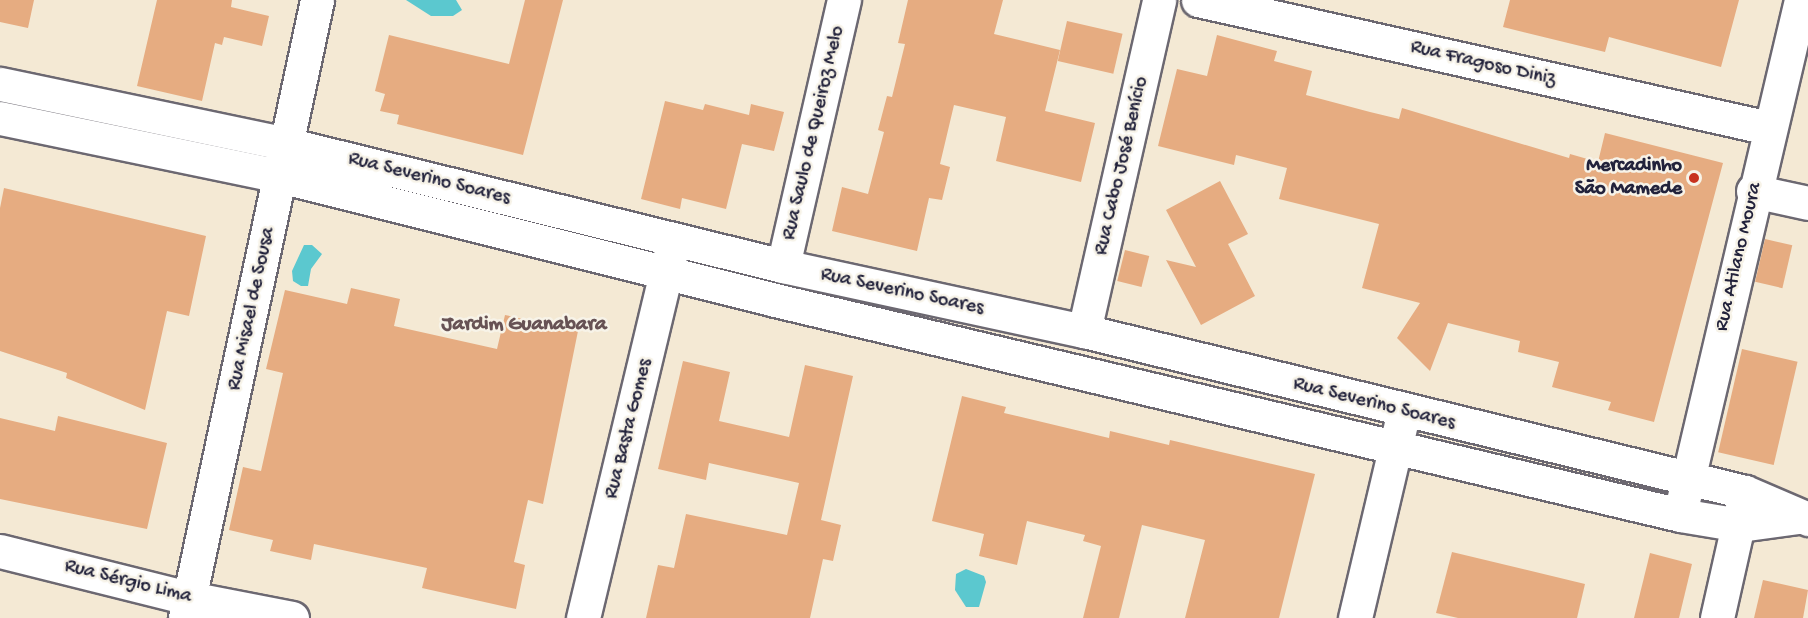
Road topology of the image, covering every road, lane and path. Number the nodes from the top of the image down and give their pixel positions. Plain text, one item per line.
1 (318, 0) edge
2 (844, 0) edge
3 (1159, 0) edge
4 (1198, 0) edge
5 (1801, 0) edge
6 (0, 84) edge
7 (0, 118) edge
8 (1769, 128) junction
9 (286, 144) junction
10 (280, 177) junction
11 (1753, 191) junction
12 (1808, 203) edge
13 (674, 240) junction
14 (783, 266) junction
15 (667, 274) junction
16 (1084, 331) junction
17 (1404, 412) junction
18 (1396, 445) junction
19 (1688, 481) junction
20 (1745, 492) junction
21 (1680, 515) junction
22 (1803, 518) edge
23 (1740, 525) junction
24 (0, 551) edge
25 (187, 608) edge
26 (292, 618) edge
27 (583, 618) edge
28 (1355, 618) edge
29 (1718, 618) edge

1 - 9 street, Rua Misael de Sousa
2 - 14 street, Rua Saulo de Queiroz Melo
3 - 16 street, Rua Cabo José Benício
4 - 8 street, Rua Fragoso Diniz
5 - 8 street, Rua Atilano Moura
6 - 9 street, Rua Severino Soares
7 - 10 street, Rua Severino Soares
8 - 11 street, Rua Atilano Moura
9 - 10 street, Rua Misael de Sousa
9 - 13 street, Rua Severino Soares
10 - 15 street, Rua Severino Soares
10 - 25 street, Rua Misael de Sousa
11 - 12 street
11 - 19 street, Rua Atilano Moura
13 - 14 street, Rua Severino Soares
13 - 15 street, Rua Basta Gomes
14 - 16 street, Rua Severino Soares
15 - 18 street, Rua Severino Soares
15 - 27 street, Rua Basta Gomes
16 - 17 street, Rua Severino Soares
17 - 18 street
17 - 19 street, Rua Severino Soares
18 - 21 street, Rua Severino Soares
18 - 28 street
19 - 20 street, Rua Severino Soares
19 - 21 street, Rua Atilano Moura
20 - 22 street, Rua Severino Soares
20 - 23 street
21 - 23 street, Rua Severino Soares
22 - 23 street, Rua Severino Soares
23 - 29 street
24 - 25 street, Rua Sérgio Lima
25 - 26 street, Rua Sérgio Lima

